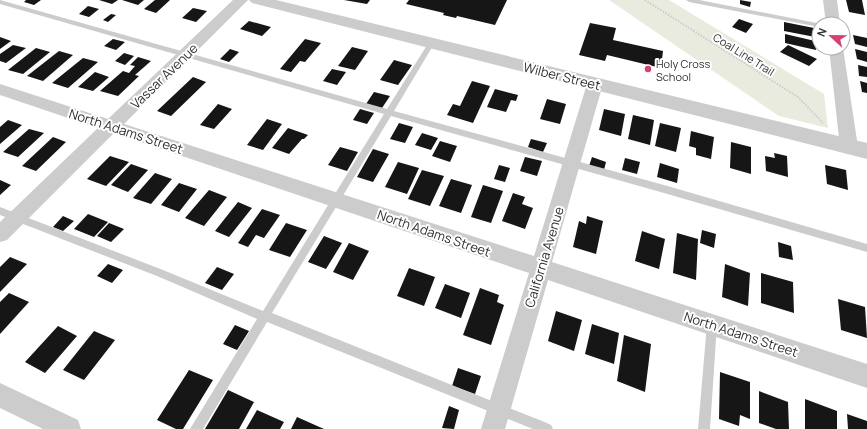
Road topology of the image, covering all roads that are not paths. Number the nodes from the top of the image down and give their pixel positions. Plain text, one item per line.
1 (241, 0) edge
2 (257, 0) edge
3 (689, 0) edge
4 (830, 0) edge
5 (0, 2) edge
6 (832, 16) edge
7 (811, 23) edge
8 (431, 44) junction
9 (186, 55) junction
10 (838, 56) edge
11 (595, 84) junction
12 (0, 89) edge
13 (389, 113) junction
14 (112, 126) junction
15 (858, 149) edge
16 (571, 164) junction
17 (336, 200) junction
18 (0, 211) edge
19 (17, 218) junction
20 (0, 234) edge
21 (867, 248) edge
22 (540, 268) junction
23 (265, 316) junction
24 (712, 324) junction
25 (867, 376) edge
26 (0, 395) edge
27 (499, 408) junction
28 (69, 429) edge
29 (196, 429) edge
30 (493, 429) edge
31 (547, 429) edge
32 (704, 429) edge

1 - 9 street, Vassar Avenue
2 - 8 street, Wilber Street
3 - 7 lane
4 - 6 street
5 - 9 lane
8 - 11 street, Wilber Street
8 - 13 lane
9 - 13 lane
9 - 14 street, Vassar Avenue
10 - 15 street
11 - 15 street, Wilber Street
11 - 16 street, California Avenue
12 - 14 street, North Adams Street
13 - 16 lane
13 - 17 lane
14 - 17 street, North Adams Street
14 - 19 street, Vassar Avenue
16 - 21 lane
16 - 22 street, California Avenue
17 - 22 street, North Adams Street
17 - 23 lane
18 - 19 lane
19 - 20 street, Vassar Avenue
19 - 23 lane
22 - 24 street, North Adams Street
22 - 27 street, California Avenue
23 - 27 lane
23 - 29 lane
24 - 25 street, North Adams Street
24 - 32 lane
26 - 28 street
27 - 30 street, California Avenue
27 - 31 lane

